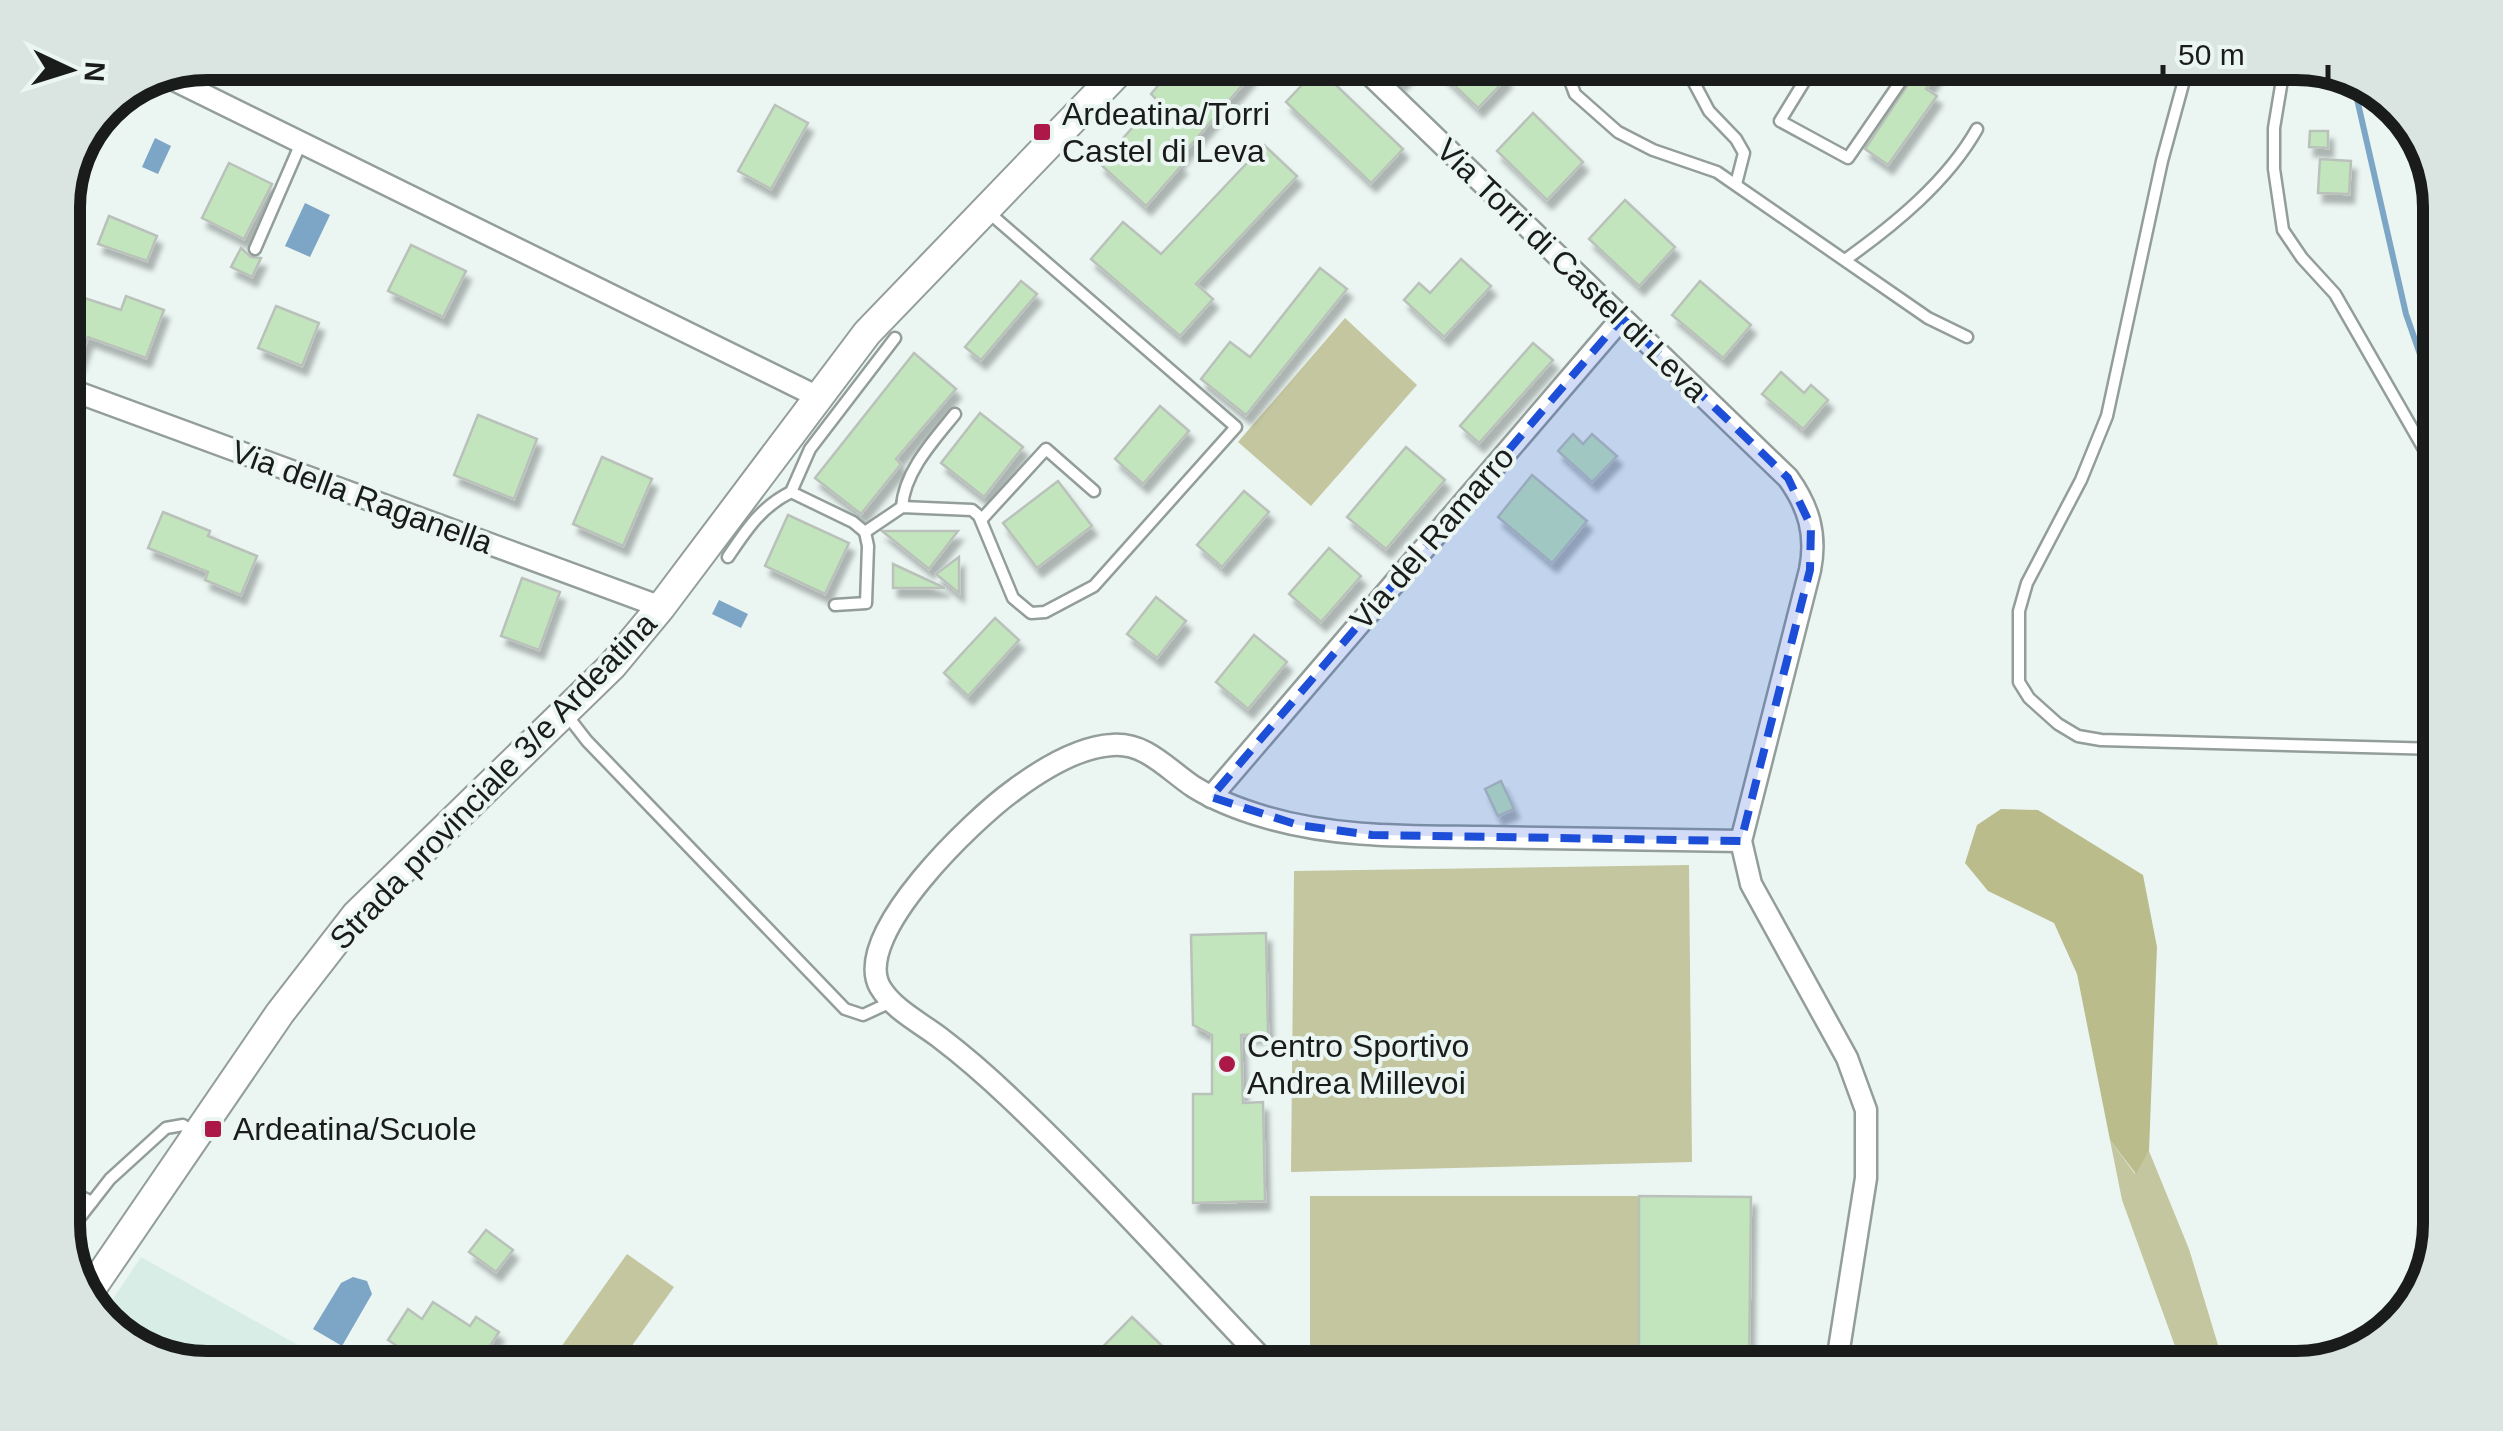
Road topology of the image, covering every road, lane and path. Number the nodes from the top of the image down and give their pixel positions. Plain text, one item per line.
1 (1111, 80) edge
2 (1377, 80) edge
3 (1569, 80) edge
4 (1693, 80) edge
5 (1805, 80) edge
6 (1902, 80) edge
7 (2185, 80) edge
8 (2283, 80) edge
9 (181, 83) edge
10 (1977, 129) dead end
11 (301, 142) junction
12 (1736, 184) junction
13 (986, 210) junction
14 (256, 249) dead end
15 (1845, 260) junction
16 (1622, 318) junction
17 (1967, 337) dead end
18 (896, 338) dead end
19 (80, 392) edge
20 (818, 397) junction
21 (955, 414) dead end
22 (2423, 448) edge
23 (1094, 491) dead end
24 (791, 492) junction
25 (902, 507) junction
26 (981, 520) junction
27 (865, 532) junction
28 (728, 556) dead end
29 (835, 606) dead end
30 (661, 607) junction
31 (566, 713) junction
32 (2423, 748) edge
33 (1211, 797) junction
34 (1741, 841) junction
35 (891, 1002) junction
36 (196, 1134) junction
37 (80, 1196) edge
38 (92, 1202) junction
39 (80, 1217) edge
40 (95, 1283) edge
41 (1255, 1351) edge
42 (1839, 1351) edge

1 - 13 main road, Strada provinciale 3/e Ardeatina
2 - 16 street, Via Torri di Castel di Leva
3 - 12 lane
4 - 12 lane
5 - 6 lane
7 - 32 lane
8 - 22 lane
9 - 11 street
10 - 15 lane
11 - 14 lane
11 - 20 street
12 - 15 lane
13 - 20 main road, Strada provinciale 3/e Ardeatina
13 - 26 lane
15 - 17 lane
16 - 33 street, Via del Ramarro
16 - 34 street, Via Torri di Castel di Leva
18 - 24 lane
19 - 30 street, Via della Raganella
20 - 30 main road, Strada provinciale 3/e Ardeatina
21 - 25 lane
23 - 26 lane
24 - 27 lane
24 - 28 lane
25 - 26 lane
25 - 27 lane
27 - 29 lane
30 - 31 main road, Strada provinciale 3/e Ardeatina
31 - 35 lane
31 - 36 main road, Strada provinciale 3/e Ardeatina
33 - 34 street
33 - 35 street
34 - 42 street
35 - 41 street
36 - 38 lane
36 - 40 main road, Strada provinciale 3/e Ardeatina
37 - 38 lane
38 - 39 lane

